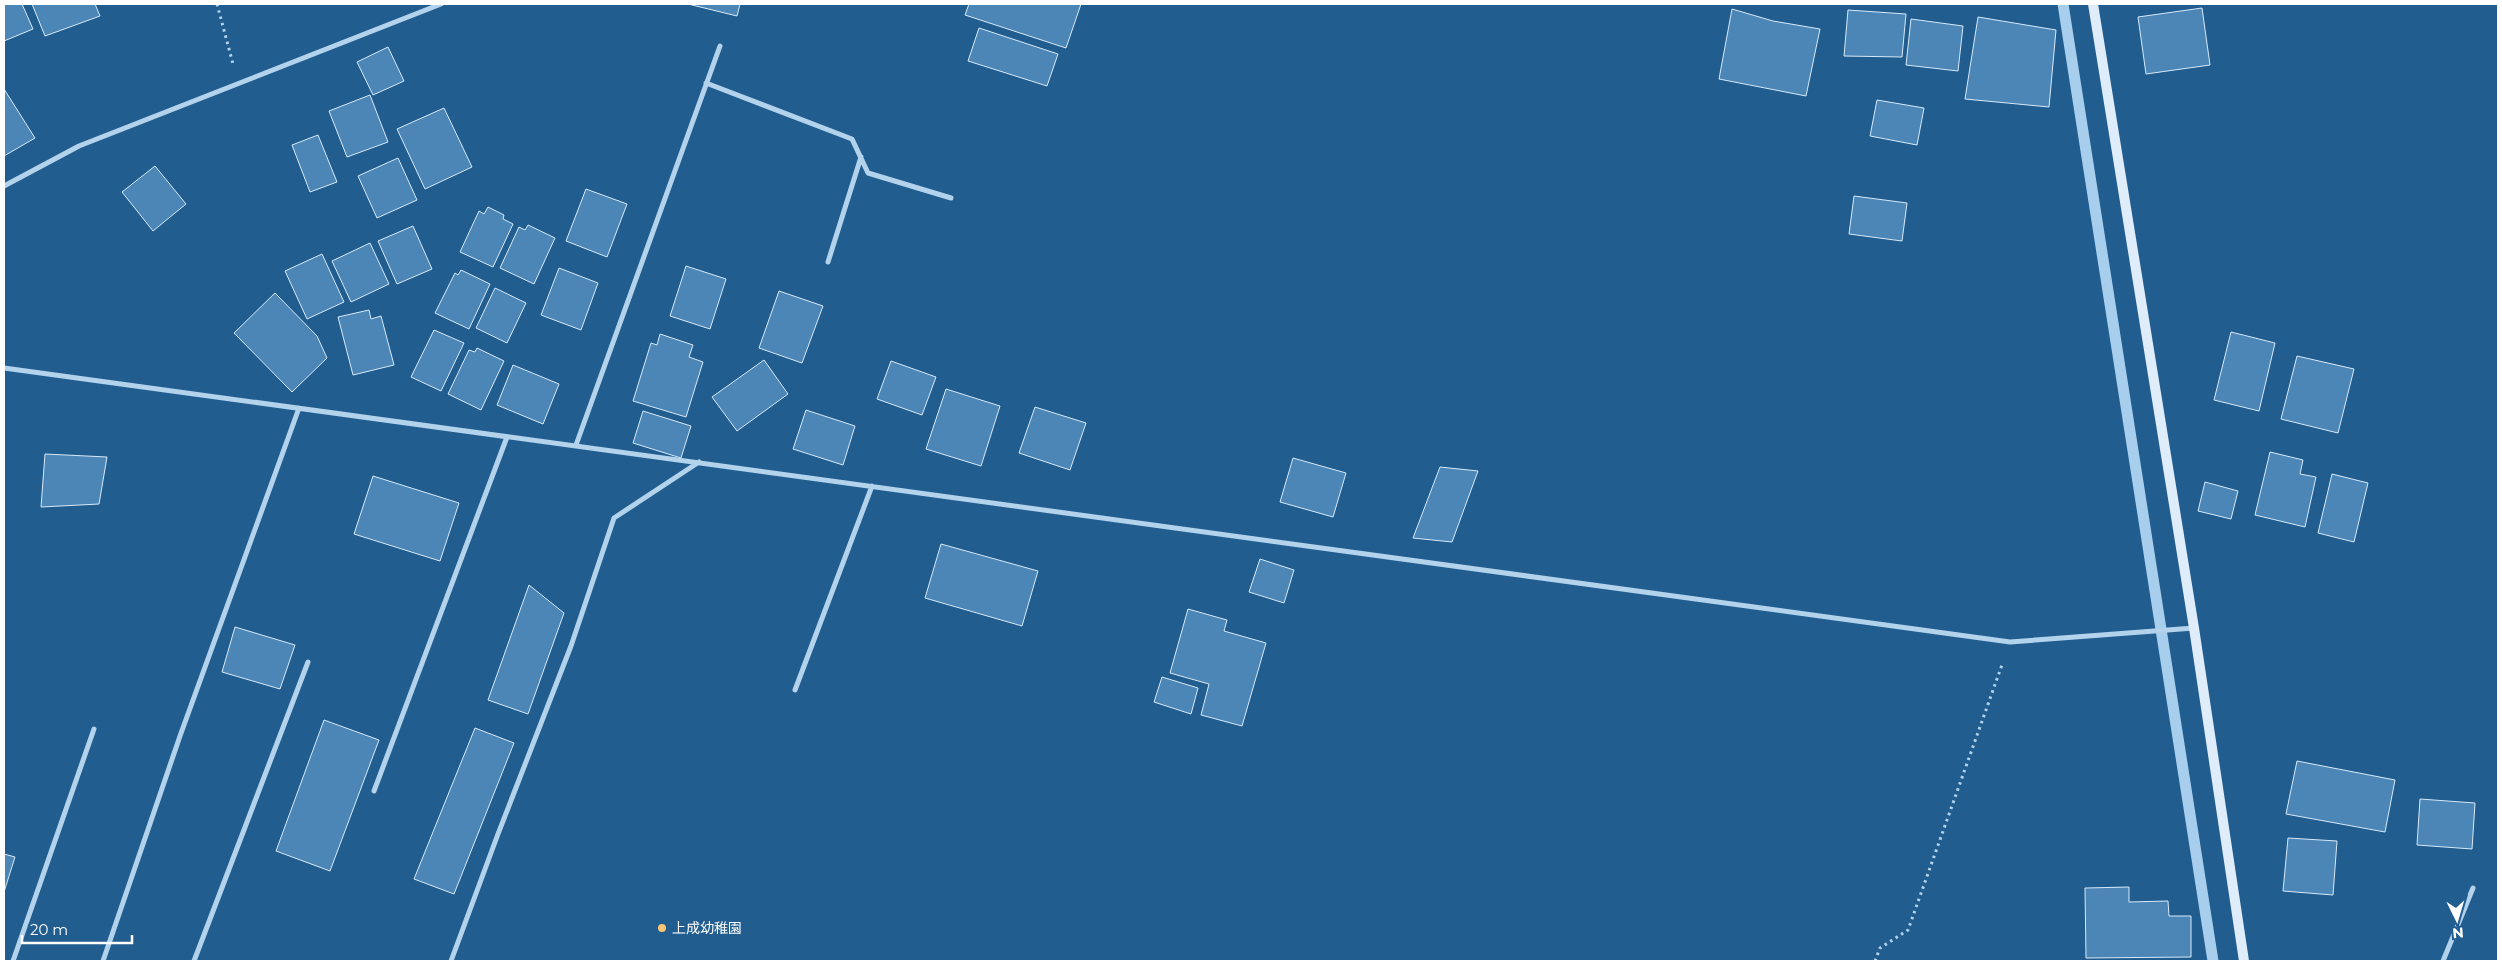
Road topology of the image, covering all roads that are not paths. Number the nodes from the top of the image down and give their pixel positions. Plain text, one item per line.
1 (441, 4) edge
2 (2092, 4) edge
3 (720, 46) dead end
4 (706, 83) junction
5 (861, 157) junction
6 (4, 186) edge
7 (951, 198) dead end
8 (828, 262) dead end
9 (4, 368) edge
10 (299, 408) junction
11 (507, 437) junction
12 (576, 445) junction
13 (699, 462) junction
14 (872, 486) junction
15 (2190, 629) junction
16 (308, 662) dead end
17 (795, 690) dead end
18 (94, 729) dead end
19 (374, 791) dead end
20 (2473, 888) dead end
21 (13, 961) edge
22 (102, 961) edge
23 (194, 961) edge
24 (451, 961) edge
25 (2244, 961) edge
26 (2443, 961) edge

1 - 6 street
2 - 15 street
3 - 4 street
4 - 5 street
4 - 12 street
5 - 7 street
5 - 8 street
9 - 10 street
10 - 11 street
10 - 22 street
11 - 12 street
11 - 19 street
12 - 13 street
13 - 14 street
13 - 24 street
14 - 15 street
14 - 17 street
15 - 25 street
16 - 23 street
18 - 21 street
20 - 26 street

